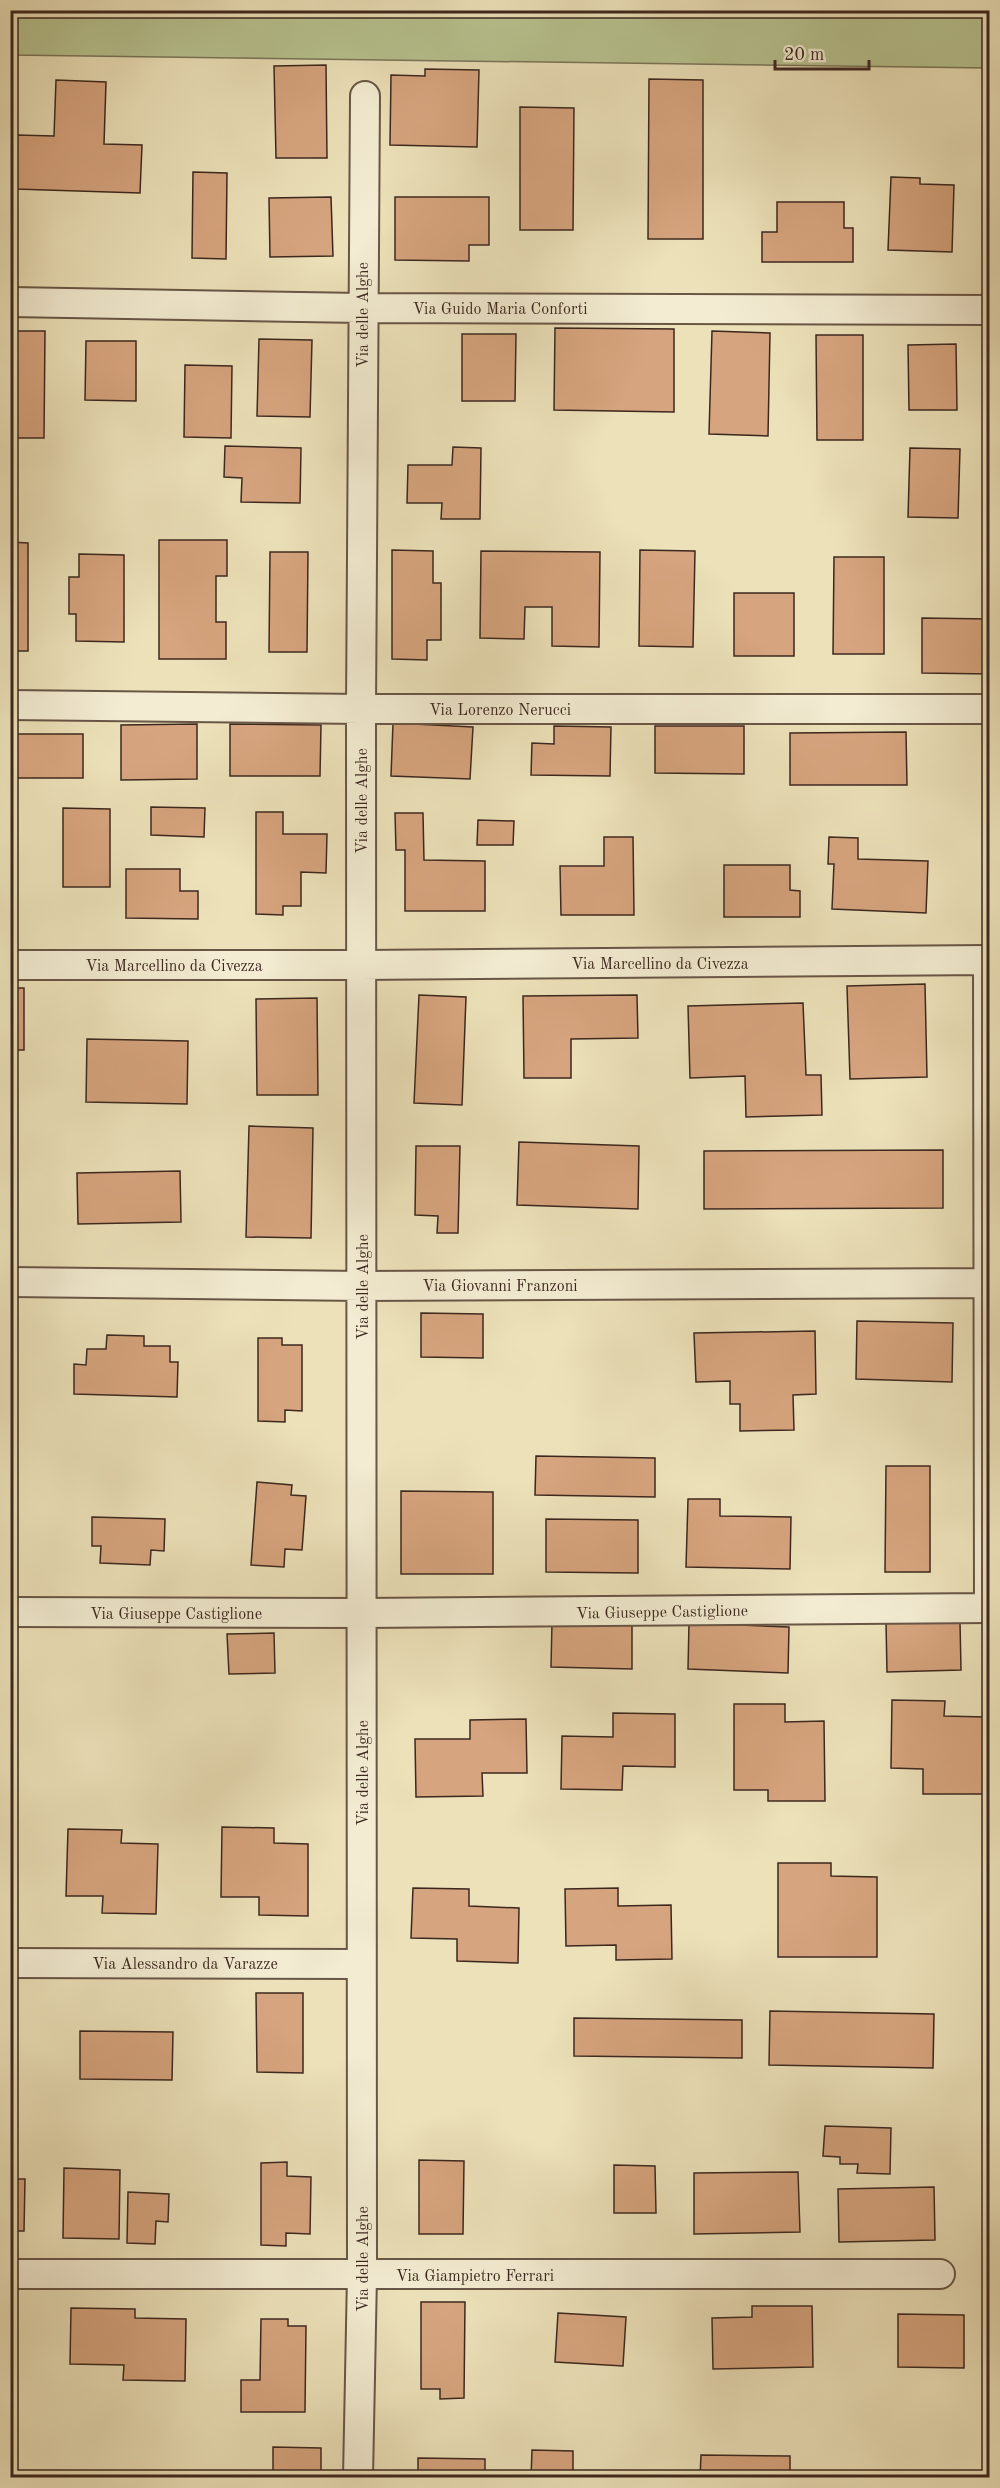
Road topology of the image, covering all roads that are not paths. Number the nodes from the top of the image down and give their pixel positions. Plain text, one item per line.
1 (364, 96) dead end
2 (10, 302) edge
3 (362, 308) junction
4 (990, 310) edge
5 (10, 705) edge
6 (361, 709) junction
7 (990, 709) edge
8 (10, 965) edge
9 (362, 965) junction
10 (10, 1282) edge
11 (988, 1283) edge
12 (362, 1286) junction
13 (10, 1612) edge
14 (363, 1613) junction
15 (10, 1963) edge
16 (360, 1964) junction
17 (10, 2274) edge
18 (939, 2274) dead end
19 (362, 2276) junction
20 (358, 2478) edge

1 - 3 street, Via delle Alghe
2 - 3 street, Via Guido Maria Conforti
3 - 4 street, Via Guido Maria Conforti
3 - 6 street, Via delle Alghe
5 - 6 street, Via Lorenzo Nerucci
6 - 7 street, Via Lorenzo Nerucci
6 - 9 street, Via delle Alghe
8 - 9 street, Via Marcellino da Civezza
9 - 11 street, Via Marcellino da Civezza
9 - 12 street, Via delle Alghe
10 - 12 street, Via Giovanni Franzoni
11 - 12 street, Via Giovanni Franzoni
11 - 14 street, Via Giuseppe Castiglione
12 - 14 street, Via delle Alghe
13 - 14 street, Via Giuseppe Castiglione
14 - 16 street, Via delle Alghe
15 - 16 street, Via Alessandro da Varazze
16 - 19 street, Via delle Alghe
17 - 19 street, Via Giampietro Ferrari
18 - 19 street, Via Giampietro Ferrari
19 - 20 street, Via delle Alghe

